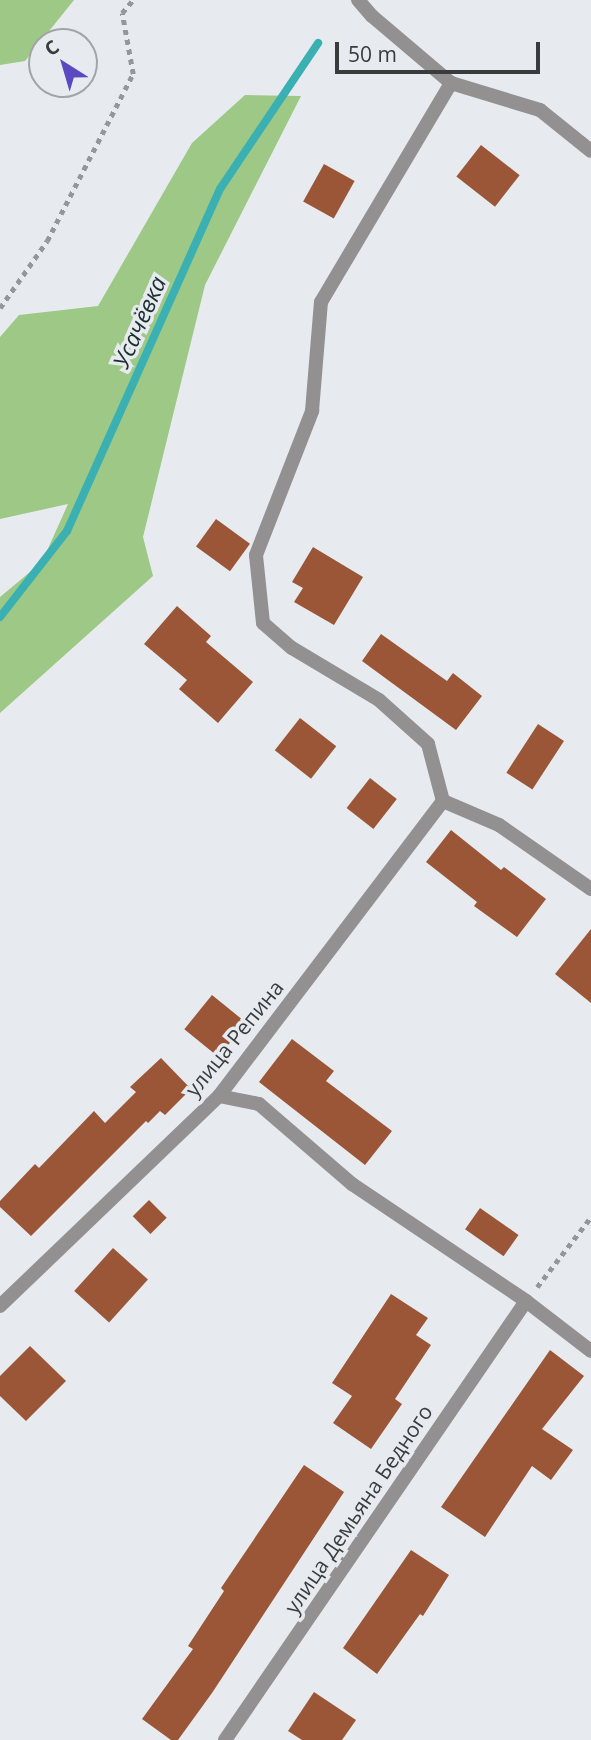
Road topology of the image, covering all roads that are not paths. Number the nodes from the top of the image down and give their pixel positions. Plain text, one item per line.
1 (358, 0) edge
2 (451, 83) junction
3 (591, 151) edge
4 (443, 801) junction
5 (591, 889) edge
6 (219, 1096) junction
7 (526, 1301) junction
8 (0, 1306) edge
9 (591, 1351) edge
10 (225, 1740) edge

1 - 2 street
2 - 3 street
2 - 4 street
4 - 5 street
4 - 6 street, улица Репина
6 - 7 street
6 - 8 street, улица Репина
7 - 9 street
7 - 10 street, улица Демьяна Бедного

